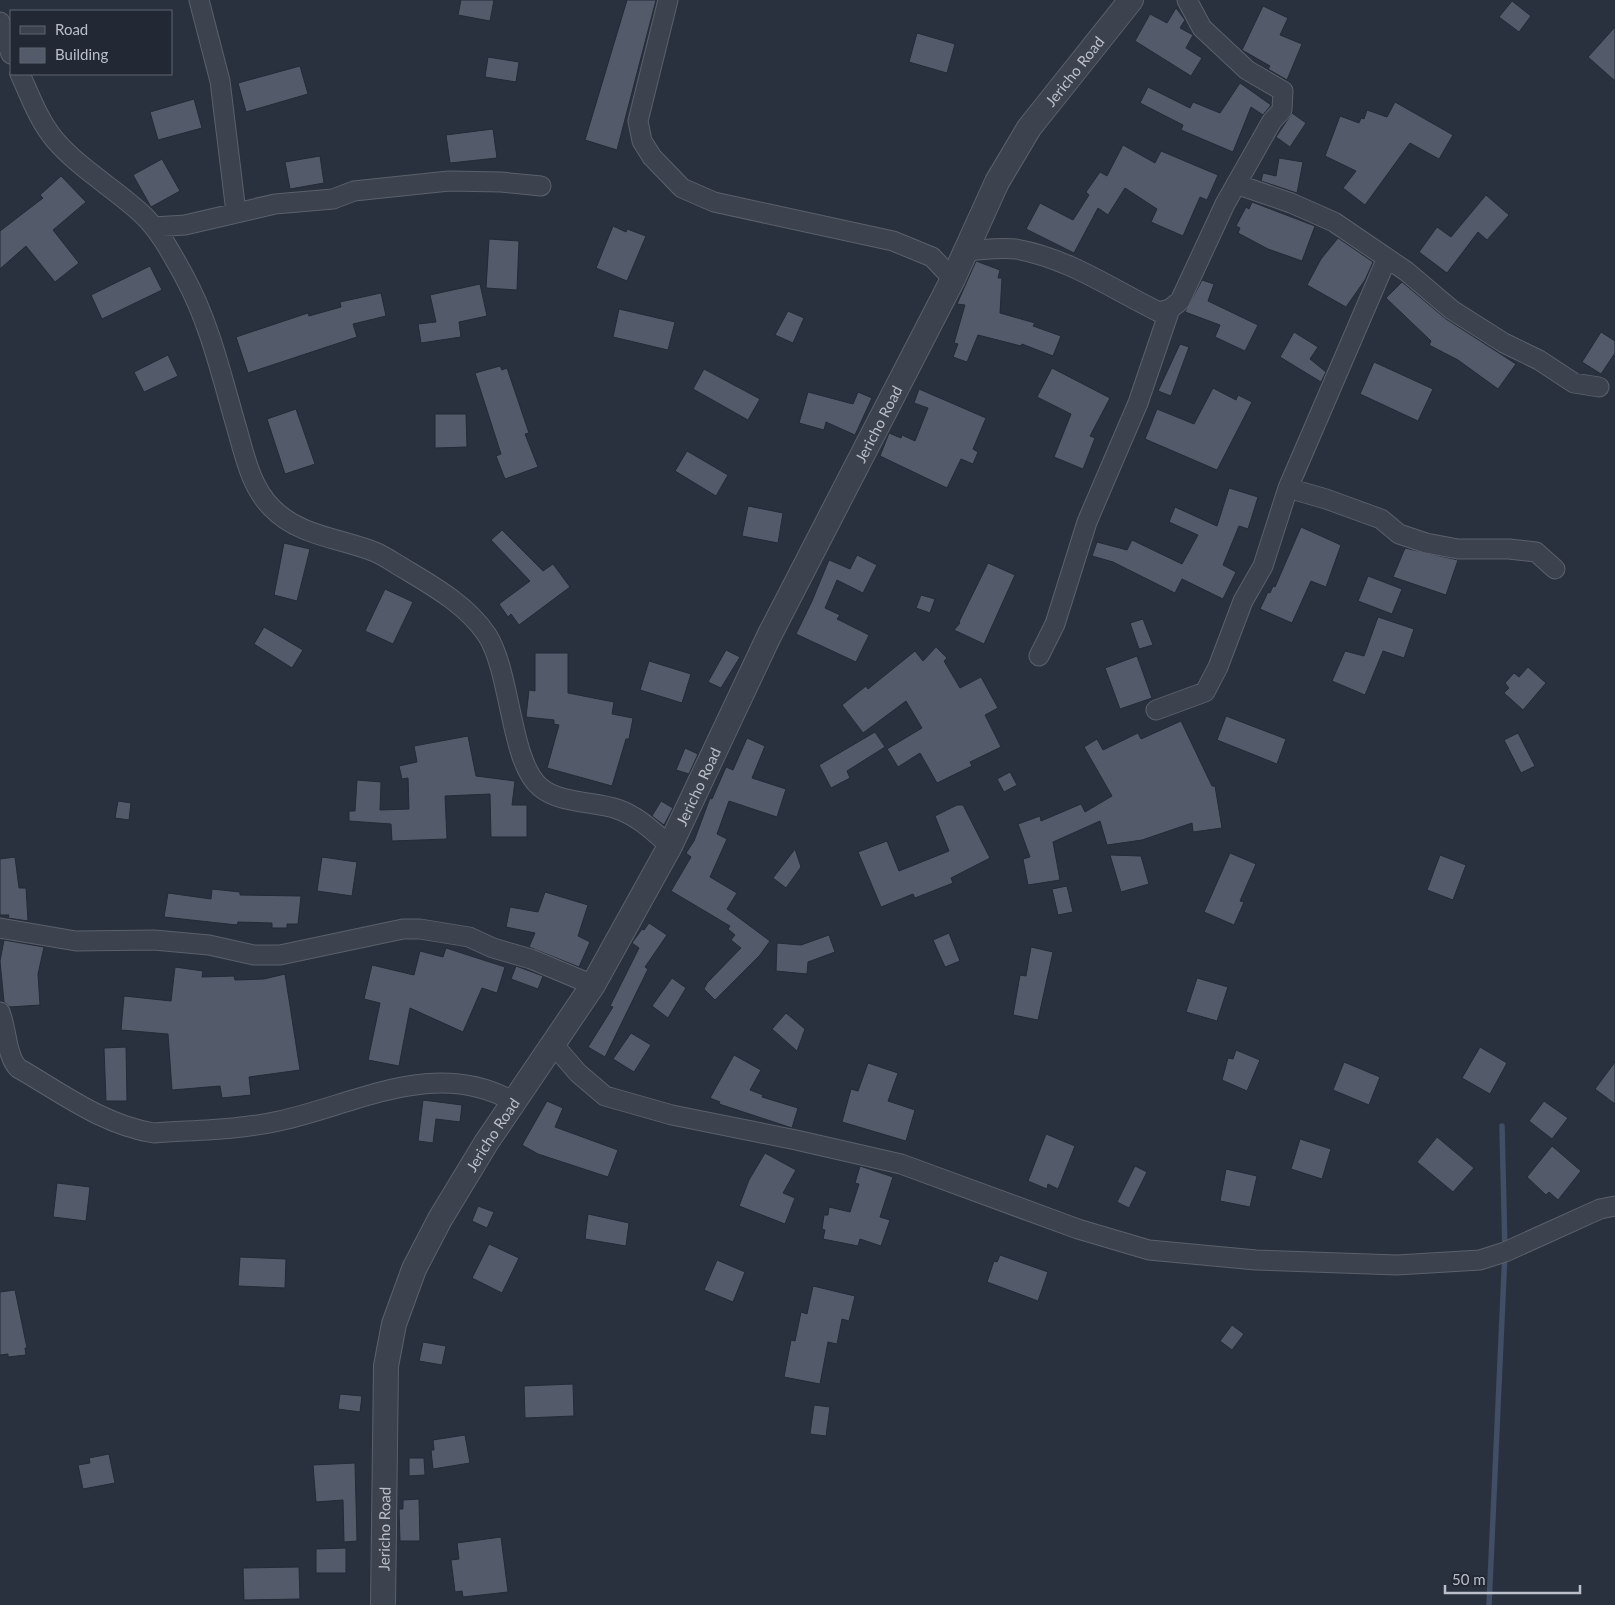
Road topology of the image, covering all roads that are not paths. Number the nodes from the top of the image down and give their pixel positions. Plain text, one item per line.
1 (199, 0) edge
2 (668, 0) edge
3 (1131, 0) edge
4 (1187, 0) edge
5 (0, 22) edge
6 (10, 51) edge
7 (20, 75) edge
8 (1236, 184) junction
9 (541, 186) dead end
10 (236, 212) junction
11 (154, 227) junction
12 (966, 250) junction
13 (1387, 258) junction
14 (953, 279) junction
15 (1170, 309) junction
16 (1599, 387) dead end
17 (1288, 488) junction
18 (1555, 569) dead end
19 (1038, 656) dead end
20 (1156, 710) dead end
21 (670, 846) junction
22 (0, 928) edge
23 (593, 985) junction
24 (0, 1012) edge
25 (553, 1044) junction
26 (514, 1102) junction
27 (1615, 1206) edge
28 (384, 1605) edge

1 - 10 street
2 - 14 street
3 - 12 street, Jericho Road
4 - 8 street
5 - 6 street
7 - 11 street
8 - 13 street
8 - 15 street
9 - 10 street
10 - 11 street
11 - 21 street
12 - 14 street, Jericho Road
12 - 15 street
13 - 16 street
13 - 17 street
14 - 21 street, Jericho Road
15 - 19 street
17 - 18 street
17 - 20 street
21 - 23 street, Jericho Road
22 - 23 street
23 - 25 street, Jericho Road
24 - 26 street
25 - 26 street, Jericho Road
25 - 27 street
26 - 28 street, Jericho Road

